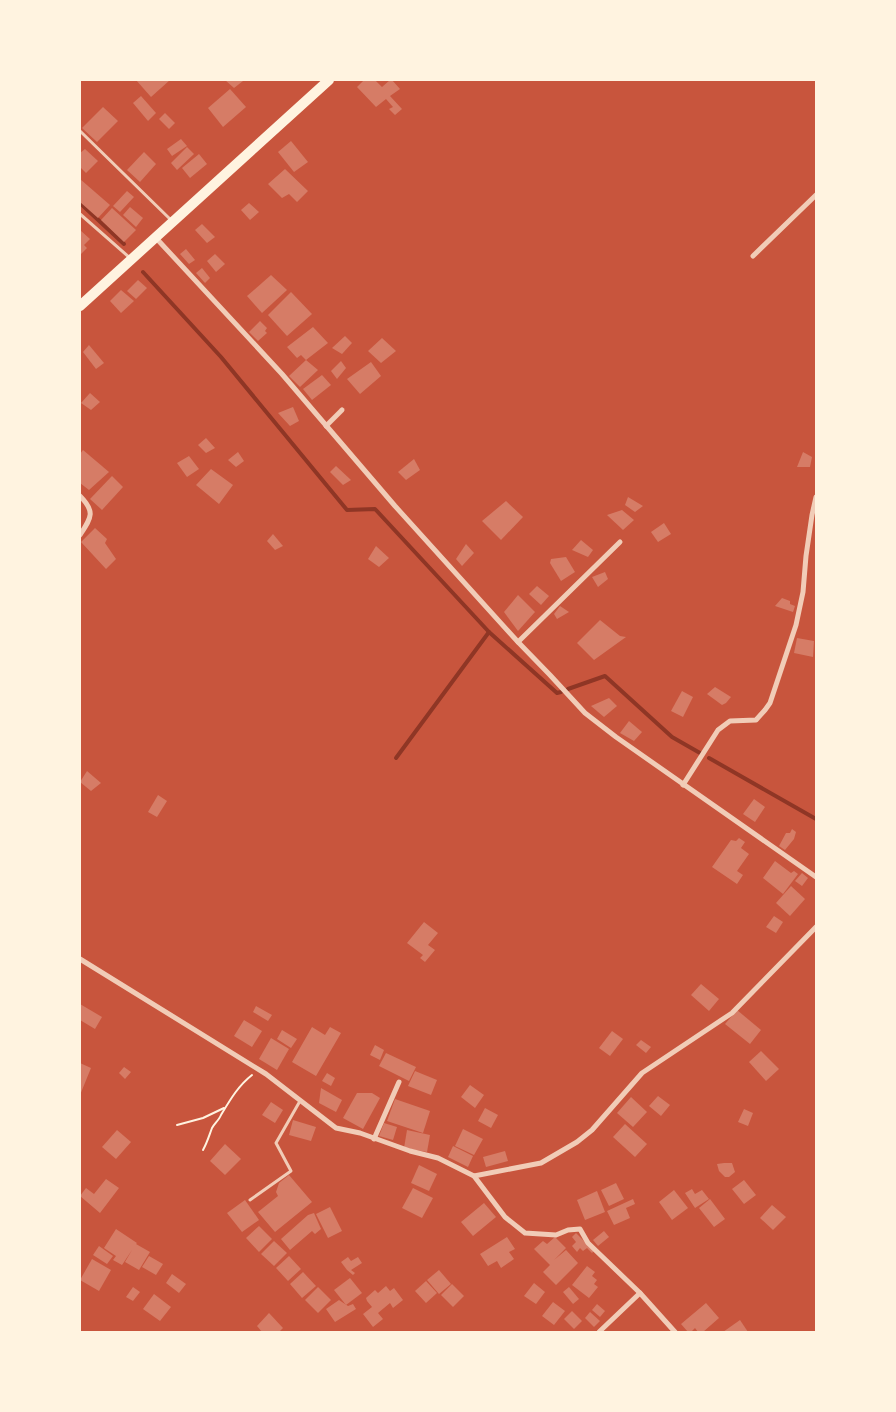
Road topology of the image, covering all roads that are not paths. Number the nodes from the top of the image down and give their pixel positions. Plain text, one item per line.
1 (329, 80) edge
2 (80, 130) edge
3 (816, 195) edge
4 (80, 214) edge
5 (173, 222) junction
6 (156, 238) junction
7 (752, 256) dead end
8 (132, 260) junction
9 (80, 306) edge
10 (342, 410) dead end
11 (326, 426) junction
12 (80, 496) edge
13 (816, 498) edge
14 (80, 535) edge
15 (620, 542) dead end
16 (518, 642) junction
17 (683, 784) junction
18 (816, 877) edge
19 (816, 927) edge
20 (80, 959) edge
21 (399, 1082) dead end
22 (300, 1100) junction
23 (374, 1138) junction
24 (474, 1176) junction
25 (250, 1200) dead end
26 (640, 1293) junction
27 (599, 1332) edge
28 (675, 1332) edge

1 - 5 main road
2 - 5 lane
3 - 7 street
4 - 8 lane
5 - 6 main road
6 - 8 main road
6 - 11 street
8 - 9 main road
10 - 11 street
11 - 16 street
12 - 14 street
13 - 17 street
15 - 16 street
16 - 17 street
17 - 18 street
19 - 24 street
20 - 22 street
21 - 23 street
22 - 23 street
22 - 25 lane
23 - 24 street
24 - 26 street
26 - 27 street
26 - 28 street

